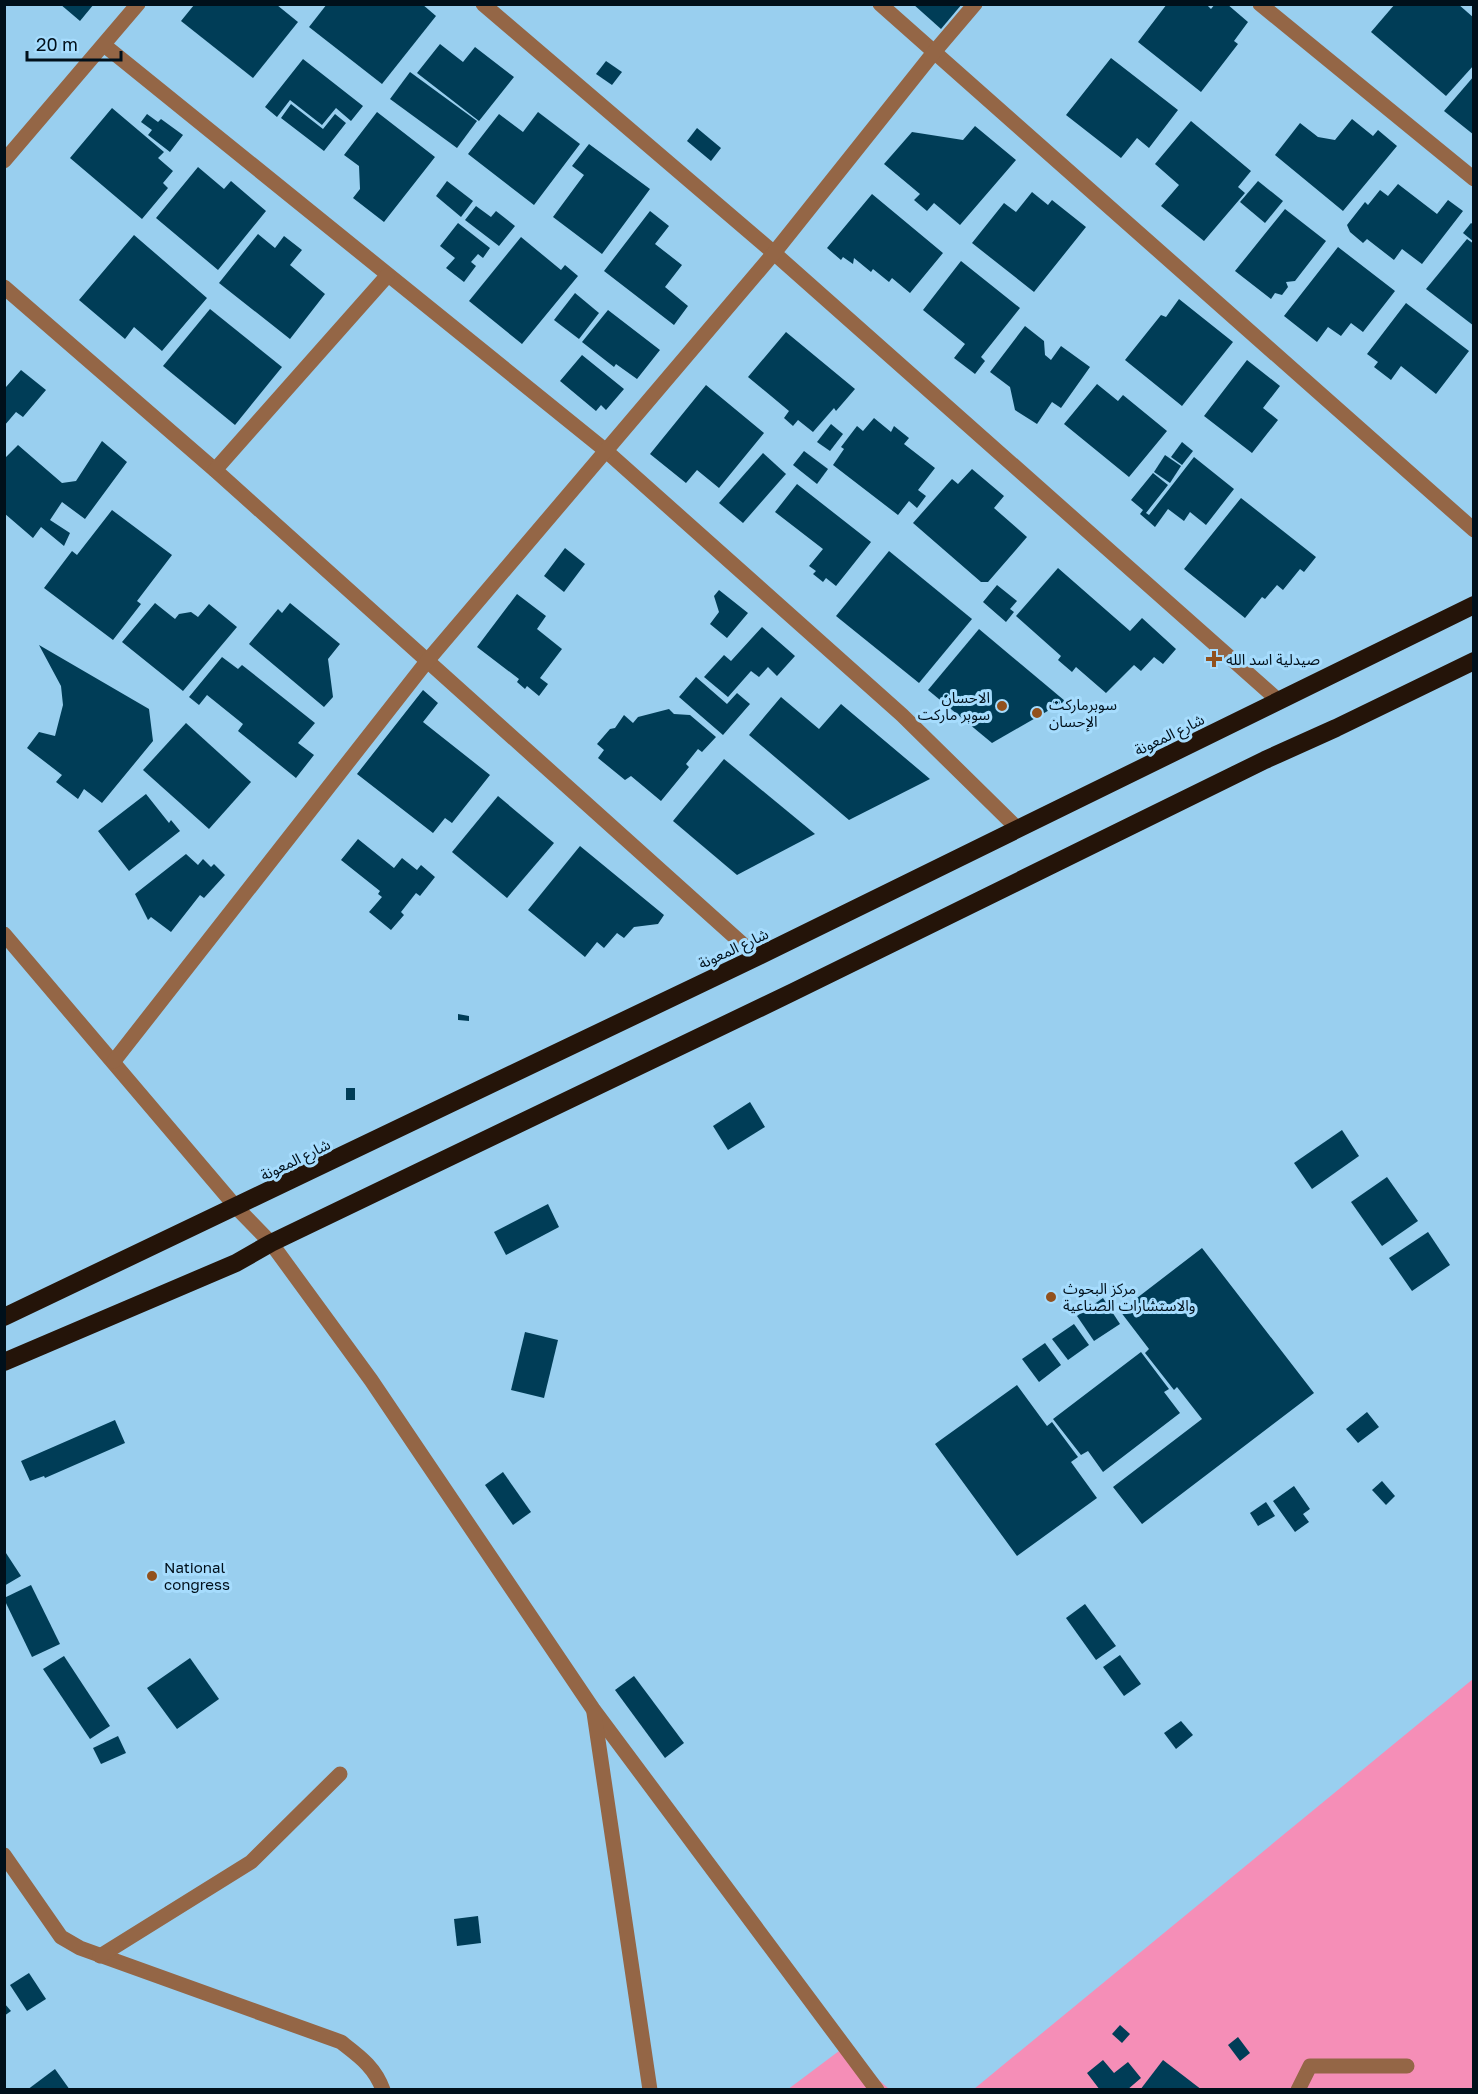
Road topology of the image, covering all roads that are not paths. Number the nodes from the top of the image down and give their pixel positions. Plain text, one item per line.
1 (138, 4) edge
2 (483, 4) edge
3 (880, 4) edge
4 (975, 4) edge
5 (1260, 4) edge
6 (104, 45) junction
7 (935, 51) junction
8 (7, 153) edge
9 (1473, 178) edge
10 (774, 253) junction
11 (387, 276) junction
12 (4, 287) edge
13 (604, 450) junction
14 (216, 470) junction
15 (1473, 530) edge
16 (1473, 605) edge
17 (428, 660) junction
18 (1473, 661) edge
19 (1278, 700) junction
20 (1018, 829) junction
21 (4, 934) edge
22 (757, 957) junction
23 (114, 1061) junction
24 (236, 1207) junction
25 (271, 1244) junction
26 (4, 1317) edge
27 (4, 1362) edge
28 (593, 1709) junction
29 (340, 1774) dead end
30 (4, 1855) edge
31 (100, 1956) junction
32 (1407, 2066) dead end
33 (383, 2090) edge
34 (650, 2090) edge
35 (877, 2090) edge
36 (1298, 2090) edge

1 - 6 street
2 - 10 street
3 - 7 street
4 - 7 street
5 - 9 street
6 - 8 street
6 - 11 street
7 - 10 street
7 - 15 street
10 - 13 street
10 - 19 street
11 - 13 street
11 - 14 street
12 - 14 street
13 - 17 street
13 - 20 street
14 - 17 street
16 - 19 highway, شارع المعونة
17 - 22 street
17 - 23 street
18 - 25 highway
19 - 20 highway, شارع المعونة
20 - 22 highway, شارع المعونة
21 - 23 street
22 - 24 highway, شارع المعونة
23 - 24 street
24 - 25 street
24 - 26 highway, شارع المعونة
25 - 27 highway
25 - 28 street
28 - 34 street
28 - 35 street
29 - 31 street
30 - 31 street
31 - 33 street
32 - 36 street

